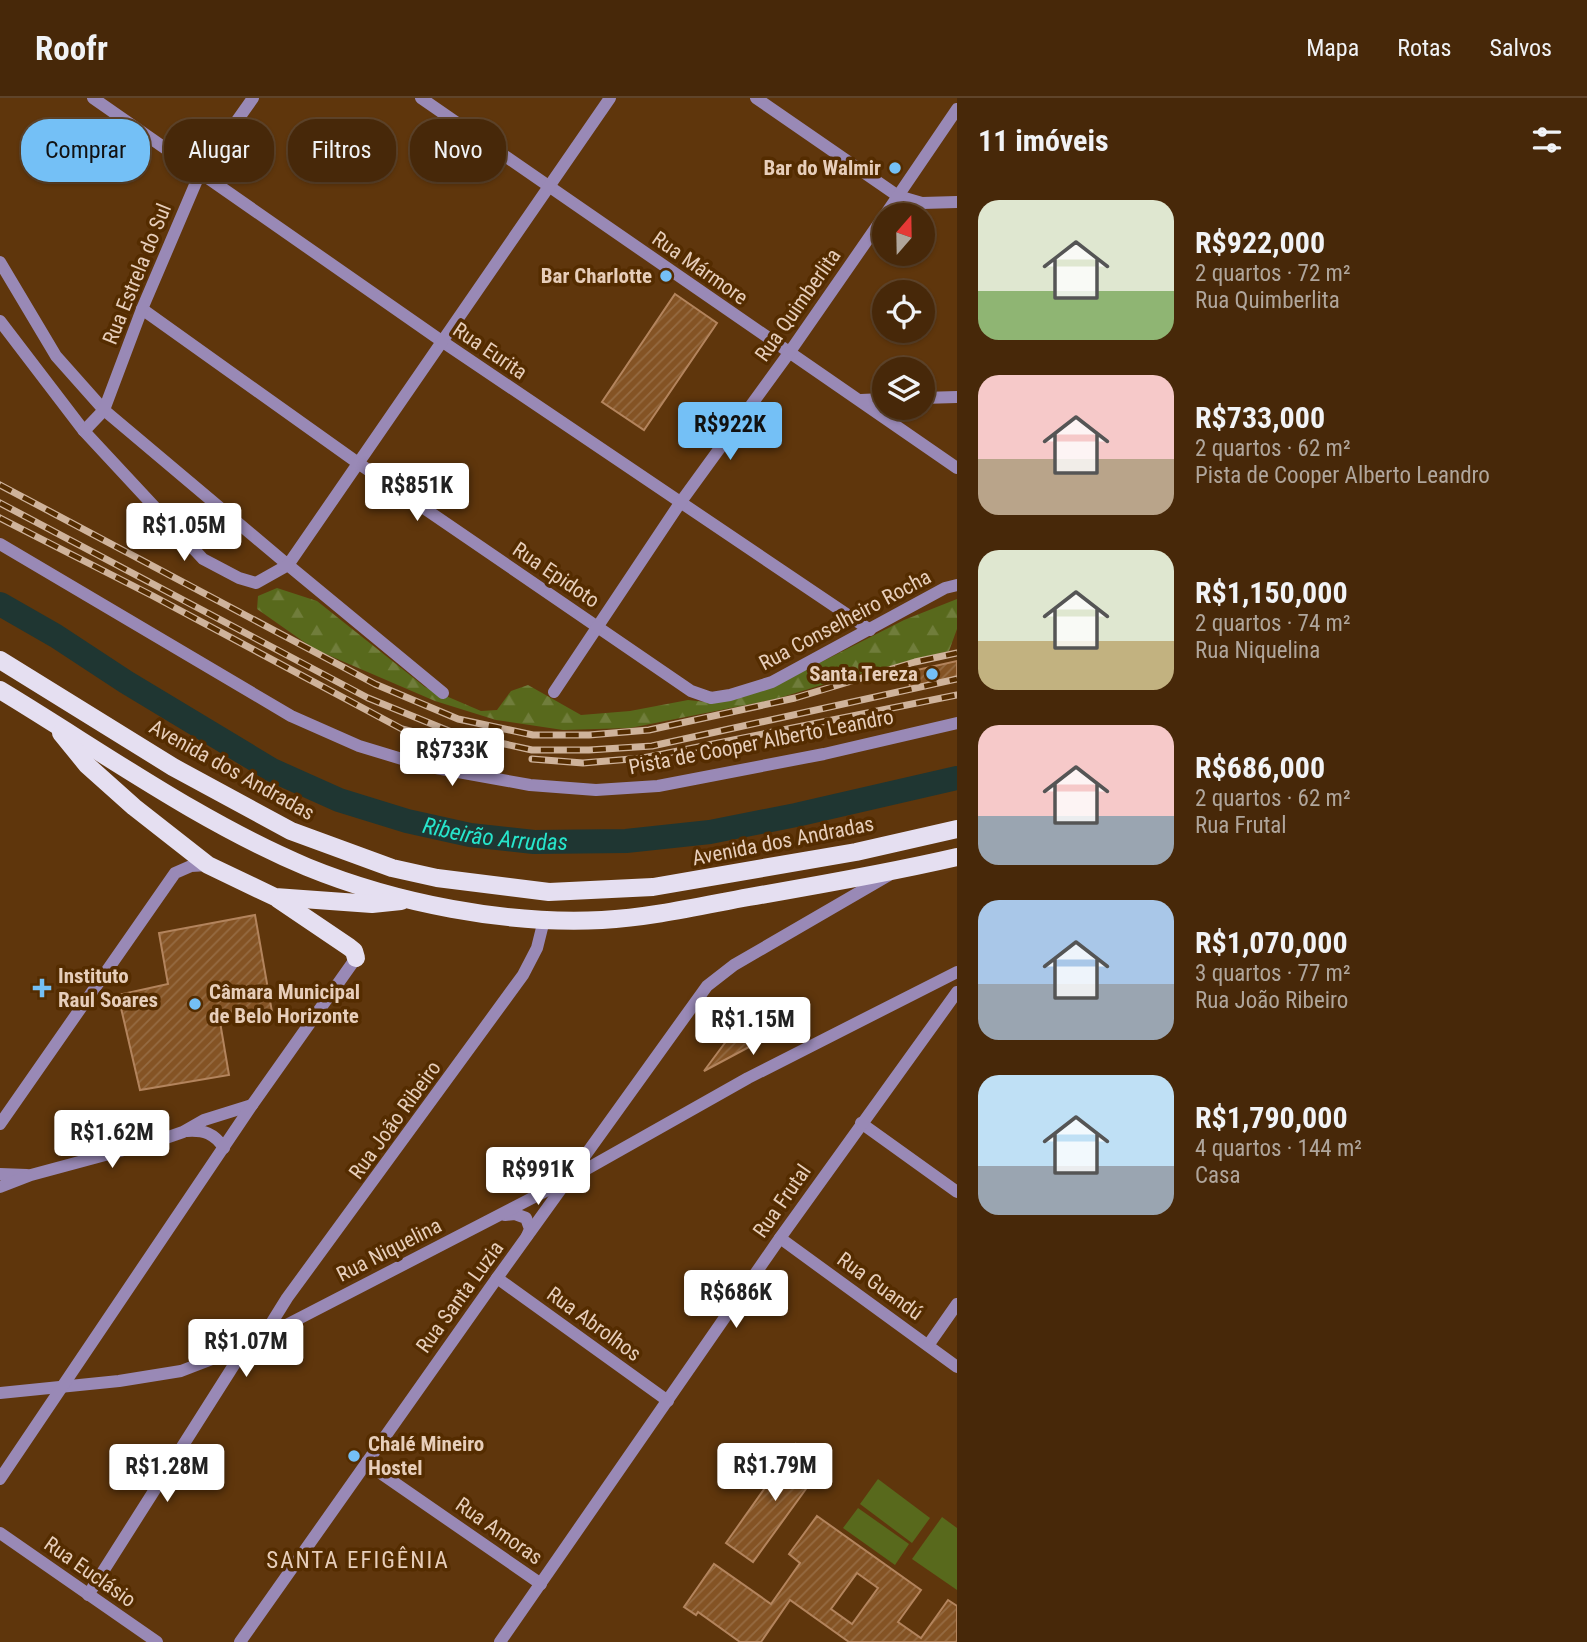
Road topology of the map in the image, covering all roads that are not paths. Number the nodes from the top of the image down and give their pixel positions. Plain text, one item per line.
1 (93, 98) edge
2 (253, 98) edge
3 (421, 98) edge
4 (610, 98) edge
5 (757, 98) edge
6 (957, 109) edge
7 (238, 119) edge
8 (164, 148) edge
9 (196, 182) edge
10 (213, 182) edge
11 (549, 187) junction
12 (898, 196) junction
13 (957, 202) edge
14 (893, 203) edge
15 (872, 233) edge
16 (0, 262) edge
17 (142, 309) junction
18 (0, 321) edge
19 (443, 342) junction
20 (789, 353) junction
21 (957, 397) edge
22 (935, 398) edge
23 (861, 400) junction
24 (872, 400) edge
25 (104, 410) junction
26 (84, 431) junction
27 (358, 463) junction
28 (957, 468) edge
29 (680, 503) junction
30 (0, 544) edge
31 (288, 565) junction
32 (957, 584) edge
33 (597, 626) junction
34 (870, 630) junction
35 (0, 660) edge
36 (0, 690) edge
37 (554, 692) dead end
38 (443, 693) dead end
39 (711, 698) joint
40 (52, 722) junction
41 (957, 723) edge
42 (957, 829) edge
43 (957, 857) edge
44 (208, 865) junction
45 (896, 871) junction
46 (275, 897) junction
47 (408, 900) junction
48 (544, 920) junction
49 (356, 958) joint
50 (957, 972) edge
51 (930, 986) junction
52 (955, 1000) edge
53 (252, 1105) junction
54 (860, 1123) junction
55 (0, 1124) edge
56 (183, 1132) junction
57 (224, 1148) junction
58 (0, 1174) edge
59 (31, 1175) junction
60 (569, 1180) junction
61 (0, 1187) edge
62 (957, 1192) edge
63 (499, 1215) junction
64 (780, 1238) junction
65 (526, 1239) junction
66 (497, 1278) junction
67 (287, 1298) junction
68 (957, 1304) edge
69 (306, 1314) junction
70 (264, 1336) junction
71 (929, 1344) junction
72 (246, 1346) junction
73 (957, 1367) edge
74 (63, 1386) junction
75 (0, 1393) edge
76 (668, 1401) junction
77 (366, 1463) junction
78 (0, 1479) edge
79 (0, 1533) edge
80 (541, 1584) junction
81 (89, 1595) junction
82 (158, 1642) edge
83 (240, 1642) edge
84 (500, 1642) edge

1 - 8 street, Rua Eurita
2 - 7 street, Rua Estrela do Sul
3 - 11 street, Rua Mármore
4 - 11 street
5 - 12 street
6 - 12 street, Rua Quimberlita
9 - 17 street, Rua Estrela do Sul
10 - 19 street, Rua Eurita
11 - 19 street
11 - 20 street, Rua Mármore
12 - 13 street
12 - 14 street, Rua Quimberlita
15 - 20 street, Rua Quimberlita
16 - 25 street
17 - 25 street, Rua Estrela do Sul
17 - 27 street, Rua Epidoto
18 - 26 street
19 - 27 street
19 - 29 street, Rua Eurita
20 - 23 street, Rua Mármore
20 - 29 street, Rua Quimberlita
21 - 22 street
23 - 24 street
23 - 28 street, Rua Mármore
25 - 26 street, Rua Estrela do Sul
25 - 31 street
26 - 31 street
27 - 31 street
27 - 33 street, Rua Epidoto
29 - 33 street, Rua Quimberlita
29 - 34 street, Rua Eurita
30 - 41 street, Pista de Cooper Alberto Leandro
31 - 38 street
32 - 34 street, Rua Conselheiro Rocha
33 - 37 street, Rua Quimberlita
33 - 39 street, Rua Epidoto
34 - 39 street, Rua Conselheiro Rocha
35 - 42 main road, Avenida dos Andradas
36 - 40 main road
40 - 44 main road
40 - 47 main road
43 - 45 main road
44 - 46 main road
44 - 55 street
45 - 48 main road
45 - 60 street, Rua Santa Luzia
46 - 47 main road
46 - 49 main road
47 - 48 main road
48 - 67 street, Rua João Ribeiro
49 - 53 street
50 - 51 street, Rua Niquelina
51 - 52 street
51 - 60 street, Rua Niquelina
52 - 54 street, Rua Frutal
53 - 56 street
53 - 57 street
54 - 62 street
54 - 64 street, Rua Frutal
56 - 57 street
56 - 59 street
57 - 74 street
58 - 59 street
59 - 61 street
60 - 63 street, Rua Niquelina
60 - 65 street, Rua Santa Luzia
63 - 65 street
63 - 69 street, Rua Niquelina
64 - 71 street, Rua Guandú
64 - 76 street, Rua Frutal
65 - 66 street, Rua Santa Luzia
66 - 76 street, Rua Abrolhos
66 - 77 street, Rua Santa Luzia
67 - 69 street
67 - 70 street, Rua João Ribeiro
68 - 71 street
69 - 70 street, Rua Niquelina
70 - 72 street, Rua Niquelina
71 - 73 street, Rua Guandú
72 - 74 street, Rua Niquelina
72 - 81 street
74 - 75 street, Rua Niquelina
74 - 78 street
76 - 80 street, Rua Frutal
77 - 80 street, Rua Amoras
77 - 83 street, Rua Santa Luzia
79 - 81 street, Rua Euclásio
80 - 84 street, Rua Frutal
81 - 82 street, Rua Euclásio

